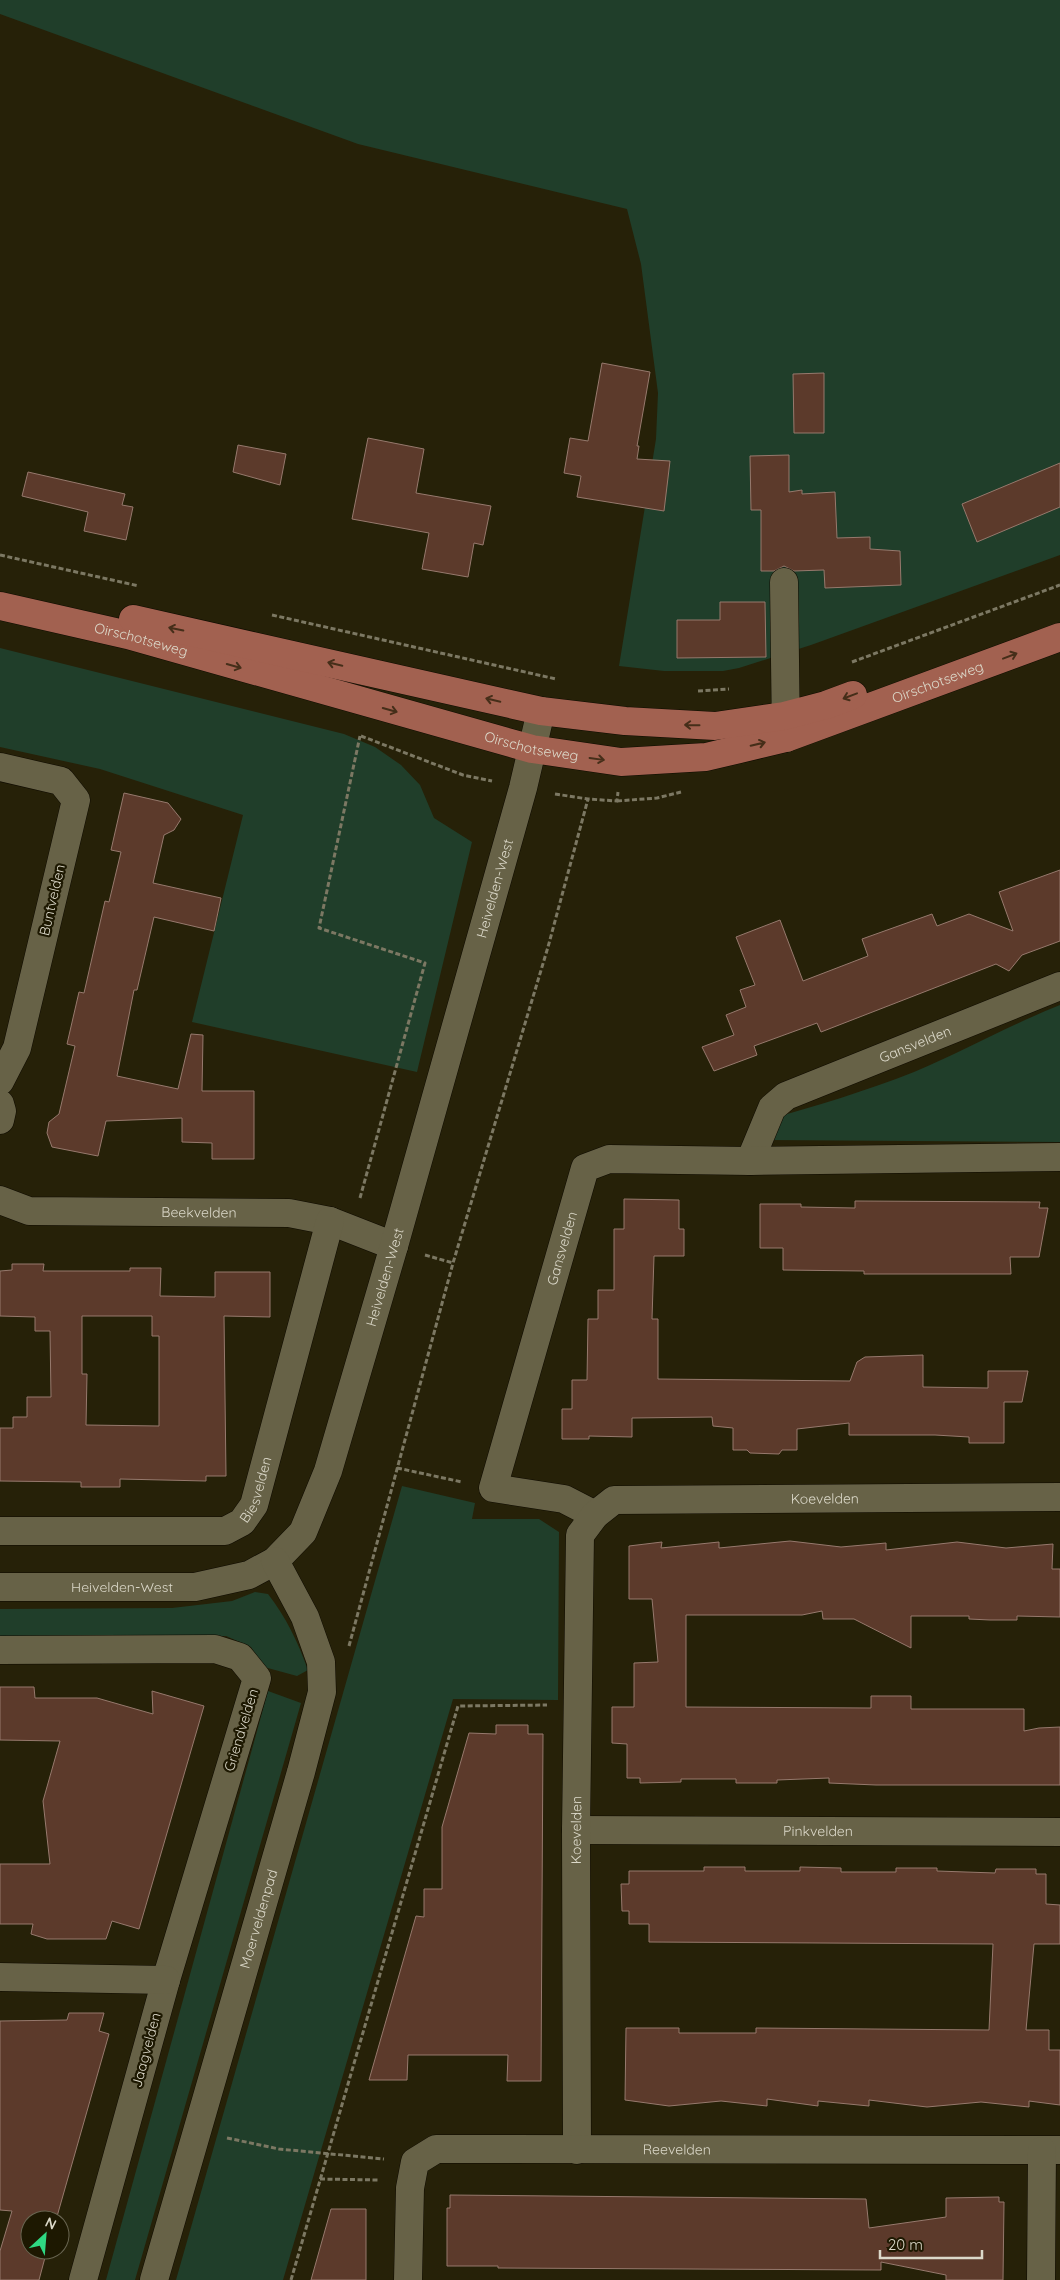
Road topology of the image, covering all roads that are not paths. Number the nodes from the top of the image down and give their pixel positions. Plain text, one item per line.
1 (784, 582) dead end
2 (0, 589) edge
3 (0, 606) edge
4 (1060, 617) edge
5 (1060, 637) edge
6 (541, 711) junction
7 (785, 727) junction
8 (532, 750) junction
9 (0, 767) edge
10 (1060, 986) edge
11 (0, 1081) edge
12 (0, 1104) edge
13 (0, 1120) edge
14 (1060, 1157) edge
15 (750, 1161) junction
16 (0, 1200) edge
17 (341, 1225) junction
18 (394, 1246) junction
19 (1060, 1495) edge
20 (595, 1515) junction
21 (0, 1530) edge
22 (275, 1561) junction
23 (0, 1587) edge
24 (0, 1650) edge
25 (576, 1830) junction
26 (1060, 1832) edge
27 (0, 1977) edge
28 (166, 1980) junction
29 (577, 2150) junction
30 (1051, 2151) edge
31 (83, 2280) edge
32 (154, 2280) edge
33 (408, 2280) edge
34 (1041, 2280) edge

1 - 7 street
6 -> 2 main road, Oirschotseweg
3 -> 8 main road, Oirschotseweg
4 -> 7 main road, Oirschotseweg
7 -> 5 main road, Oirschotseweg
7 -> 6 main road, Oirschotseweg
6 - 8 street, Heivelden-West
8 -> 7 main road, Oirschotseweg
8 - 18 street, Heivelden-West
9 - 11 street, Buntvelden
10 - 15 street, Gansvelden
12 - 13 street
14 - 15 street, Gansvelden
15 - 20 street, Gansvelden
16 - 17 street, Beekvelden
17 - 18 street, Beekvelden
17 - 21 street, Biesvelden
18 - 22 street, Heivelden-West
19 - 20 street, Koevelden
20 - 25 street, Koevelden
22 - 23 street, Heivelden-West
22 - 32 street, Moerveldenpad
24 - 28 street, Griendvelden
25 - 26 street, Pinkvelden
25 - 29 street, Koevelden
27 - 28 street
28 - 31 street, Jaagvelden
29 - 30 street, Reevelden
29 - 33 street, Reevelden
30 - 34 street

